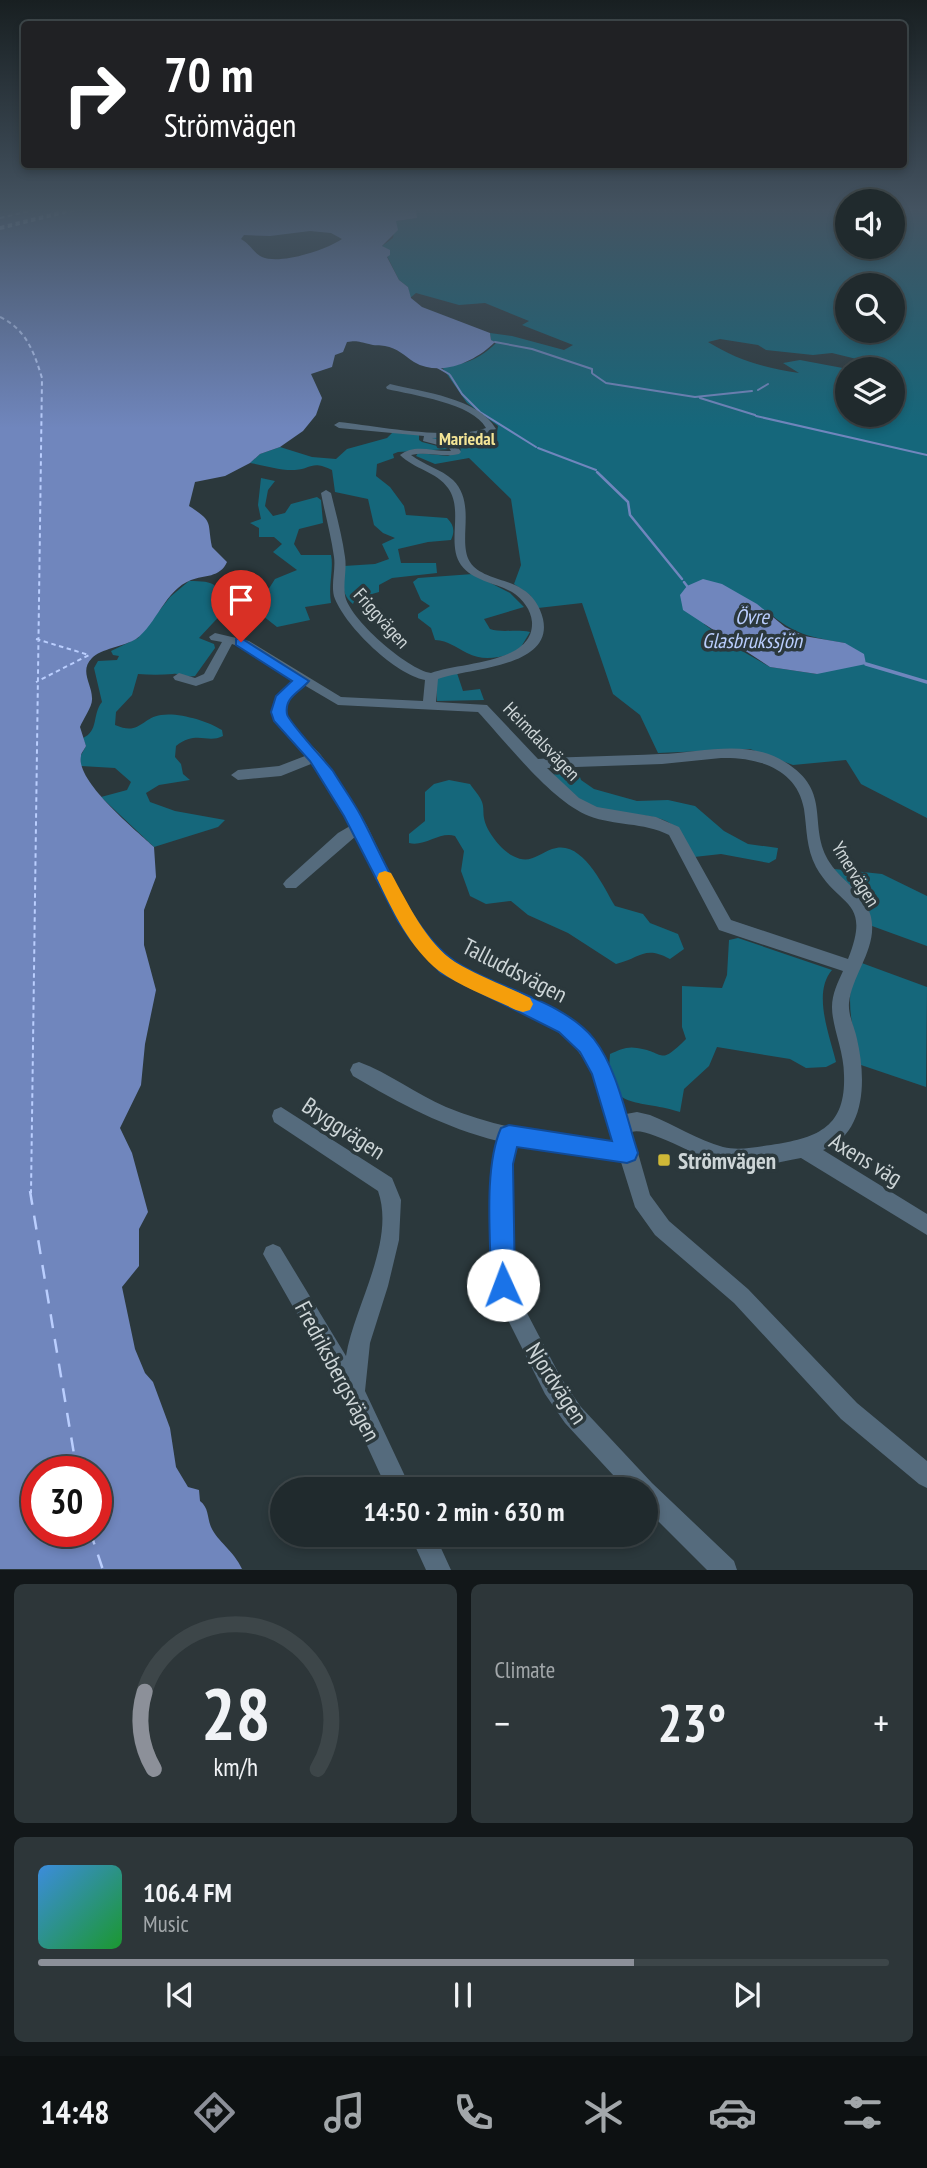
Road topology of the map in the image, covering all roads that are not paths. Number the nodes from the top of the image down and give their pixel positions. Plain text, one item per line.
1 (390, 387) dead end
2 (339, 425) dead end
3 (431, 434) junction
4 (326, 493) dead end
5 (215, 637) dead end
6 (229, 639) junction
7 (179, 677) dead end
8 (432, 677) junction
9 (302, 681) junction
10 (429, 705) junction
11 (315, 757) junction
12 (535, 764) junction
13 (238, 775) dead end
14 (360, 827) junction
15 (291, 884) dead end
16 (851, 967) junction
17 (359, 1070) dead end
18 (281, 1116) dead end
19 (621, 1130) junction
20 (509, 1135) junction
21 (803, 1149) junction
22 (627, 1153) junction
23 (927, 1224) edge
24 (273, 1254) dead end
25 (354, 1392) junction
26 (927, 1476) edge
27 (393, 1477) edge
28 (631, 1477) edge
29 (658, 1505) edge
30 (428, 1547) edge
31 (439, 1570) edge
32 (725, 1570) edge

1 - 3 street
2 - 3 street
3 - 8 street
4 - 8 street, Friggvägen
5 - 6 street, Heimdalsvägen
6 - 7 street
6 - 9 street, Heimdalsvägen
8 - 10 street
9 - 10 street, Heimdalsvägen
9 - 11 street, Talluddsvägen
10 - 12 street, Heimdalsvägen
11 - 13 street
11 - 14 street, Talluddsvägen
12 - 16 street, Heimdalsvägen
12 - 16 street, Ymervägen
14 - 15 street
14 - 19 street, Talluddsvägen
16 - 21 street, Ymervägen
17 - 20 street
18 - 25 street, Bryggvägen
19 - 21 street, Axens väg
19 - 22 street, Talluddsvägen
20 - 22 street
20 - 28 street, Njordvägen
21 - 23 street, Axens väg
22 - 26 street, Talluddsvägen
24 - 25 street, Fredriksbergsvägen
25 - 27 street, Fredriksbergsvägen
29 - 32 street, Njordvägen
30 - 31 street

